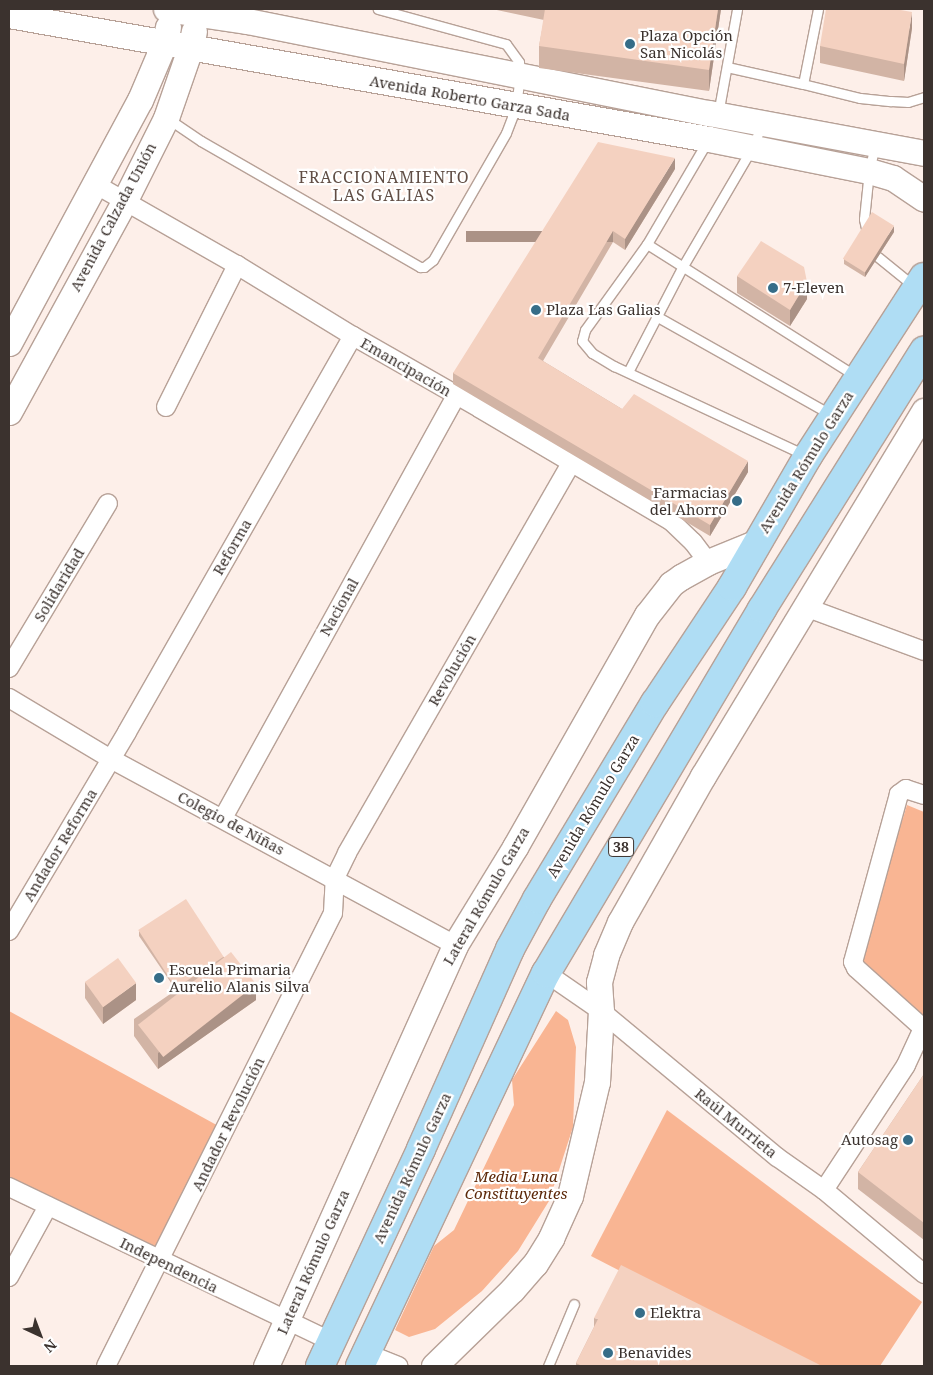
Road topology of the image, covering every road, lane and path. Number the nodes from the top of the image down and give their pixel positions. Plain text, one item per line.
1 (169, 9) edge
2 (378, 9) edge
3 (737, 9) edge
4 (818, 9) edge
5 (196, 14) junction
6 (9, 15) edge
7 (248, 15) edge
8 (165, 41) junction
9 (191, 46) junction
10 (727, 67) junction
11 (520, 76) junction
12 (803, 84) junction
13 (924, 97) edge
14 (516, 107) junction
15 (166, 118) junction
16 (762, 124) junction
17 (714, 127) junction
18 (875, 144) junction
19 (752, 148) junction
20 (924, 153) edge
21 (869, 171) junction
22 (93, 183) junction
23 (924, 199) edge
24 (125, 200) junction
25 (866, 228) edge
26 (647, 244) junction
27 (878, 257) edge
28 (237, 264) junction
29 (683, 266) junction
30 (920, 283) edge
31 (656, 316) junction
32 (353, 336) junction
33 (9, 343) edge
34 (924, 351) edge
35 (628, 372) junction
36 (858, 377) junction
37 (456, 396) junction
38 (166, 407) dead end
39 (924, 411) edge
40 (9, 412) edge
41 (834, 416) junction
42 (808, 456) junction
43 (572, 463) junction
44 (108, 503) dead end
45 (757, 542) junction
46 (708, 562) junction
47 (805, 606) junction
48 (924, 651) edge
49 (9, 668) edge
50 (9, 698) edge
51 (111, 759) junction
52 (924, 795) edge
53 (223, 818) junction
54 (335, 878) junction
55 (9, 931) edge
56 (456, 945) junction
57 (546, 973) junction
58 (600, 1011) junction
59 (924, 1028) edge
60 (9, 1187) edge
61 (824, 1190) junction
62 (48, 1206) junction
63 (160, 1261) junction
64 (924, 1274) edge
65 (9, 1277) edge
66 (574, 1304) dead end
67 (287, 1320) junction
68 (331, 1342) junction
69 (363, 1360) edge
70 (106, 1366) edge
71 (266, 1366) edge
72 (320, 1366) edge
73 (398, 1366) edge
74 (434, 1366) edge
75 (548, 1366) edge

1 - 5 street, Avenida Roberto Garza Sada
1 - 8 street
2 - 11 lane
3 - 10 lane
4 - 12 lane
5 - 7 street, Avenida Roberto Garza Sada
5 - 9 street, Avenida Calzada Unión
6 - 8 street, Avenida Roberto Garza Sada
7 - 11 street, Avenida Roberto Garza Sada
8 - 9 street, Avenida Roberto Garza Sada
8 - 22 street
9 - 14 street, Avenida Roberto Garza Sada
9 - 15 street, Avenida Calzada Unión
10 - 12 lane
10 - 17 lane
11 - 14 lane
11 - 17 street, Avenida Roberto Garza Sada
12 - 13 lane
14 - 15 lane
14 - 17 street, Avenida Roberto Garza Sada
15 - 24 street, Avenida Calzada Unión
16 - 17 street, Avenida Roberto Garza Sada
16 - 18 street, Avenida Roberto Garza Sada
16 - 19 lane
17 - 19 street, Avenida Roberto Garza Sada
17 - 26 lane
18 - 20 street, Avenida Roberto Garza Sada
18 - 21 lane
19 - 21 street, Avenida Roberto Garza Sada
19 - 29 lane
21 - 23 street, Avenida Roberto Garza Sada
21 - 25 lane
22 - 24 street, Emancipación
22 - 33 street
24 - 28 street, Emancipación
24 - 40 street, Avenida Calzada Unión
26 - 29 lane
26 - 35 lane
27 - 30 lane
28 - 32 street, Emancipación
28 - 38 street
29 - 31 lane
29 - 36 lane
30 - 36 main road, Avenida Rómulo Garza
31 - 35 lane
31 - 41 lane
32 - 37 street, Emancipación
32 - 51 street, Reforma
34 - 57 main road, 38
35 - 42 lane
36 - 41 main road, Avenida Rómulo Garza
37 - 43 street, Emancipación
37 - 53 street, Nacional
39 - 47 street
41 - 42 main road, Avenida Rómulo Garza
42 - 45 main road, Avenida Rómulo Garza
43 - 46 street, Emancipación
43 - 54 street, Revolución
44 - 49 street, Solidaridad
45 - 46 street, Lateral Rómulo Garza
45 - 68 main road, Avenida Rómulo Garza
46 - 56 street, Lateral Rómulo Garza
47 - 48 street
47 - 58 street
50 - 51 street, Colegio de Niñas
51 - 53 street, Colegio de Niñas
51 - 55 street, Andador Reforma
52 - 59 street
53 - 54 street, Colegio de Niñas
54 - 56 street, Colegio de Niñas
54 - 63 street, Andador Revolución
56 - 67 street, Lateral Rómulo Garza
57 - 58 street, Raúl Murrieta
57 - 69 main road, 38
58 - 61 street, Raúl Murrieta
58 - 74 street
59 - 61 street
60 - 62 street, Independencia
61 - 64 street, Raúl Murrieta
62 - 63 street, Independencia
62 - 65 street
63 - 67 street, Independencia
63 - 70 street, Andador Revolución
66 - 75 lane
67 - 68 street, Independencia
67 - 71 street, Lateral Rómulo Garza
68 - 72 main road, Avenida Rómulo Garza
69 - 73 street

